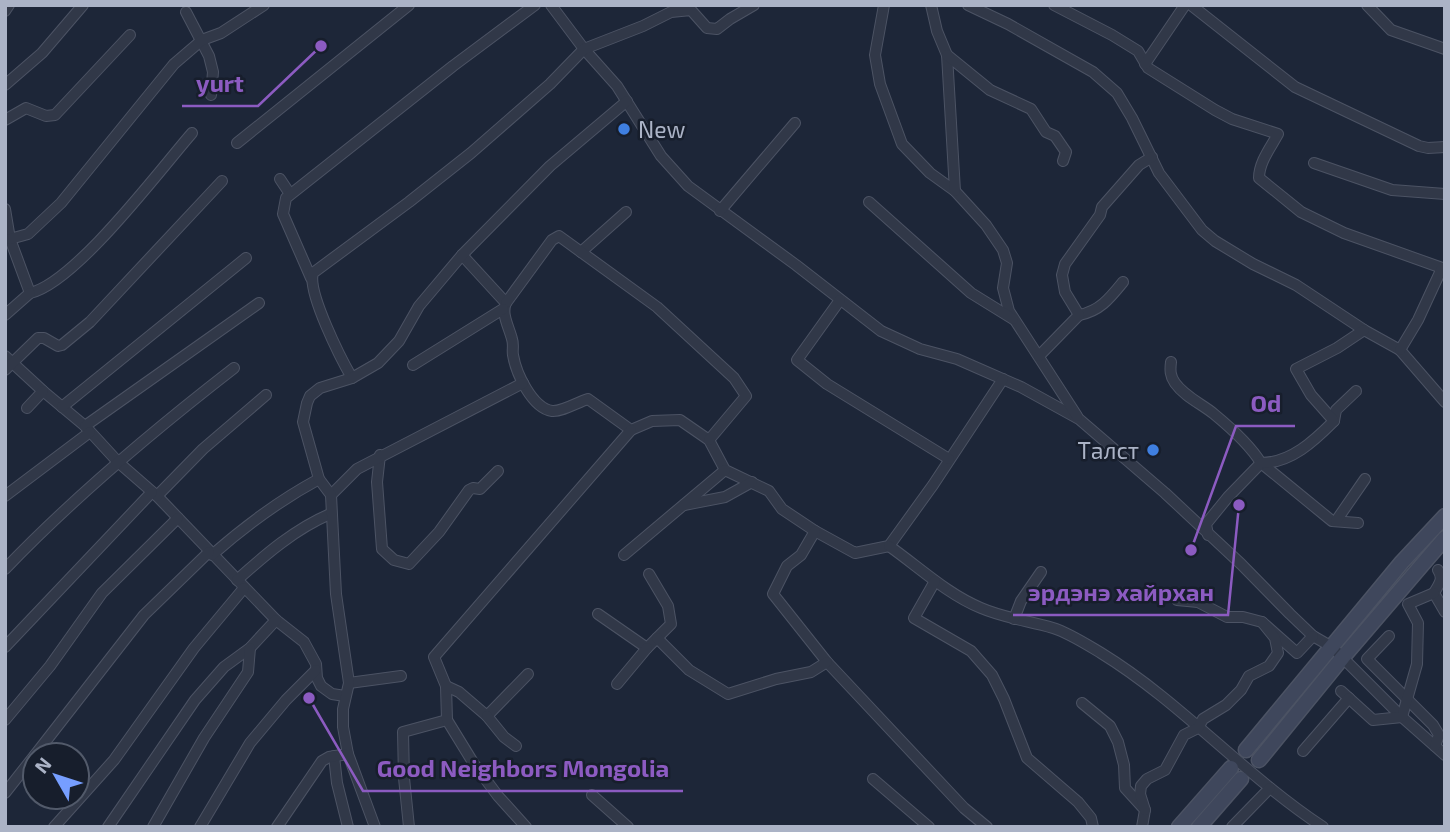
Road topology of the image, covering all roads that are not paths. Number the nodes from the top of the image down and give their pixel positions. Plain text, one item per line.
1 (9, 5) edge
2 (83, 5) edge
3 (264, 5) edge
4 (409, 5) edge
5 (536, 5) edge
6 (754, 5) edge
7 (884, 5) edge
8 (931, 5) edge
9 (968, 5) edge
10 (1054, 5) edge
11 (1185, 5) edge
12 (1191, 5) edge
13 (1367, 5) edge
14 (1380, 5) edge
15 (555, 6) edge
16 (691, 8) edge
17 (5, 11) edge
18 (186, 12) dead end
19 (1381, 19) junction
20 (130, 35) dead end
21 (202, 40) junction
22 (584, 49) junction
23 (1445, 49) edge
24 (947, 55) junction
25 (1145, 64) junction
26 (5, 85) edge
27 (211, 95) dead end
28 (627, 101) junction
29 (5, 120) edge
30 (795, 123) dead end
31 (192, 133) dead end
32 (237, 143) dead end
33 (1445, 146) edge
34 (1152, 157) junction
35 (1063, 161) dead end
36 (1314, 163) dead end
37 (280, 179) dead end
38 (222, 181) dead end
39 (955, 191) junction
40 (290, 194) junction
41 (1445, 194) edge
42 (869, 202) dead end
43 (5, 208) edge
44 (720, 211) junction
45 (626, 212) dead end
46 (6, 225) edge
47 (10, 239) junction
48 (581, 252) junction
49 (462, 255) junction
50 (246, 258) dead end
51 (1444, 268) edge
52 (311, 278) junction
53 (1123, 282) dead end
54 (30, 293) junction
55 (840, 300) junction
56 (259, 303) dead end
57 (504, 306) junction
58 (5, 315) edge
59 (1079, 315) junction
60 (1013, 319) junction
61 (1364, 330) junction
62 (1400, 351) junction
63 (1039, 356) junction
64 (1171, 362) dead end
65 (8, 363) edge
66 (413, 365) dead end
67 (234, 368) dead end
68 (352, 378) junction
69 (1003, 379) junction
70 (523, 383) junction
71 (43, 391) junction
72 (1356, 391) dead end
73 (266, 395) dead end
74 (1445, 402) edge
75 (62, 407) junction
76 (27, 408) dead end
77 (1079, 419) junction
78 (1334, 421) junction
79 (88, 429) junction
80 (631, 430) junction
81 (709, 440) junction
82 (380, 455) junction
83 (949, 459) junction
84 (118, 462) junction
85 (1261, 463) junction
86 (726, 470) junction
87 (498, 471) dead end
88 (319, 479) junction
89 (1365, 479) dead end
90 (752, 482) junction
91 (155, 494) junction
92 (331, 495) junction
93 (5, 496) edge
94 (684, 505) junction
95 (330, 514) junction
96 (1445, 516) edge
97 (178, 518) junction
98 (1336, 521) junction
99 (1358, 523) dead end
100 (816, 531) junction
101 (1208, 535) junction
102 (1445, 538) edge
103 (889, 546) junction
104 (210, 553) junction
105 (624, 555) dead end
106 (5, 569) edge
107 (1438, 570) dead end
108 (1041, 572) dead end
109 (649, 574) dead end
110 (935, 581) junction
111 (240, 584) junction
112 (1434, 593) junction
113 (1177, 600) dead end
114 (1445, 612) edge
115 (598, 614) dead end
116 (1014, 619) junction
117 (275, 620) junction
118 (1262, 622) junction
119 (1313, 636) junction
120 (1390, 636) dead end
121 (657, 638) junction
122 (5, 647) edge
123 (250, 648) junction
124 (648, 648) junction
125 (1338, 652) junction
126 (827, 662) junction
127 (316, 670) junction
128 (528, 674) dead end
129 (401, 677) dead end
130 (349, 683) junction
131 (617, 684) dead end
132 (446, 686) junction
133 (345, 696) junction
134 (1408, 699) junction
135 (1082, 703) dead end
136 (487, 716) junction
137 (1402, 717) junction
138 (5, 720) edge
139 (447, 720) junction
140 (1198, 728) junction
141 (46, 741) edge
142 (516, 746) dead end
143 (1435, 746) junction
144 (1246, 750) dead end
145 (1303, 751) dead end
146 (348, 754) junction
147 (1445, 755) edge
148 (334, 756) junction
149 (1259, 760) dead end
150 (21, 773) edge
151 (873, 779) dead end
152 (1270, 788) junction
153 (5, 793) edge
154 (592, 795) dead end
155 (1145, 810) junction
156 (54, 827) edge
157 (108, 827) edge
158 (153, 827) edge
159 (200, 827) edge
160 (277, 827) edge
161 (348, 827) edge
162 (375, 827) edge
163 (409, 827) edge
164 (526, 827) edge
165 (628, 827) edge
166 (929, 827) edge
167 (987, 827) edge
168 (1093, 827) edge
169 (1142, 827) edge
170 (1179, 827) edge
171 (1199, 827) edge
172 (1232, 827) edge
173 (1323, 827) edge

1 - 17 street
2 - 26 street
3 - 21 street
4 - 32 street
5 - 40 street
6 - 16 street
7 - 39 street
8 - 24 street
9 - 34 street
10 - 25 street
11 - 25 street
12 - 33 street
13 - 19 street
14 - 19 street
15 - 22 street
16 - 22 street
18 - 21 street
19 - 23 street
20 - 29 street
21 - 27 street
21 - 47 street
22 - 28 street
22 - 52 street
24 - 35 street
24 - 39 street
25 - 51 street
28 - 44 street
28 - 49 street
30 - 44 street
31 - 54 street
34 - 59 street
34 - 61 street
36 - 41 street
37 - 40 street
38 - 65 street
39 - 60 street
40 - 52 street
42 - 60 street
43 - 46 street
44 - 55 street
45 - 48 street
46 - 47 street
47 - 54 street
48 - 57 street
48 - 81 street
49 - 57 street
49 - 68 street
50 - 75 street
51 - 62 street
52 - 68 street
53 - 59 street
54 - 58 street
55 - 69 street
55 - 83 street
56 - 79 street
57 - 66 street
57 - 70 street
59 - 63 street
60 - 63 street
61 - 62 street
61 - 78 street
62 - 74 street
63 - 77 street
64 - 85 street
65 - 71 street
67 - 84 street
68 - 88 street
69 - 77 street
69 - 83 street
70 - 80 street
70 - 82 street
71 - 75 street
71 - 76 street
72 - 78 street
73 - 91 street
75 - 79 street
77 - 101 street
78 - 85 street
79 - 84 street
79 - 93 street
80 - 81 street
80 - 132 street
81 - 86 street
82 - 87 street
82 - 92 street
83 - 103 street
84 - 91 street
84 - 106 street
85 - 98 street
85 - 101 street
86 - 90 street
86 - 94 street
88 - 92 street
88 - 104 street
89 - 98 street
90 - 94 street
90 - 100 street
91 - 97 street
91 - 122 street
92 - 95 street
94 - 105 street
95 - 111 street
95 - 130 street
96 - 125 main road
97 - 104 street
97 - 138 street
98 - 99 street
100 - 103 street
100 - 126 street
101 - 119 street
102 - 125 main road
103 - 110 street
104 - 111 street
104 - 141 street
107 - 112 street
108 - 116 street
109 - 121 street
110 - 116 street
110 - 168 street
111 - 117 street
111 - 156 street
112 - 114 street
112 - 134 street
113 - 118 street
115 - 124 street
116 - 140 street
117 - 123 street
117 - 127 street
118 - 119 street
118 - 140 street
119 - 125 street
120 - 134 street
121 - 124 street
121 - 126 street
123 - 157 street
123 - 158 street
124 - 131 street
125 - 137 street
125 - 144 main road
125 - 149 main road
126 - 167 street
127 - 133 street
127 - 159 street
128 - 136 street
129 - 130 street
130 - 133 street
132 - 136 street
132 - 139 street
133 - 146 street
134 - 137 street
134 - 143 street
135 - 155 street
136 - 142 street
137 - 143 street
137 - 145 street
139 - 163 street
139 - 164 street
140 - 152 street
140 - 155 street
143 - 147 street
146 - 148 street
146 - 162 street
148 - 160 street
148 - 161 street
150 - 153 street
151 - 166 street
152 - 172 street
152 - 173 street
154 - 165 street
155 - 169 street
170 - 171 main road

